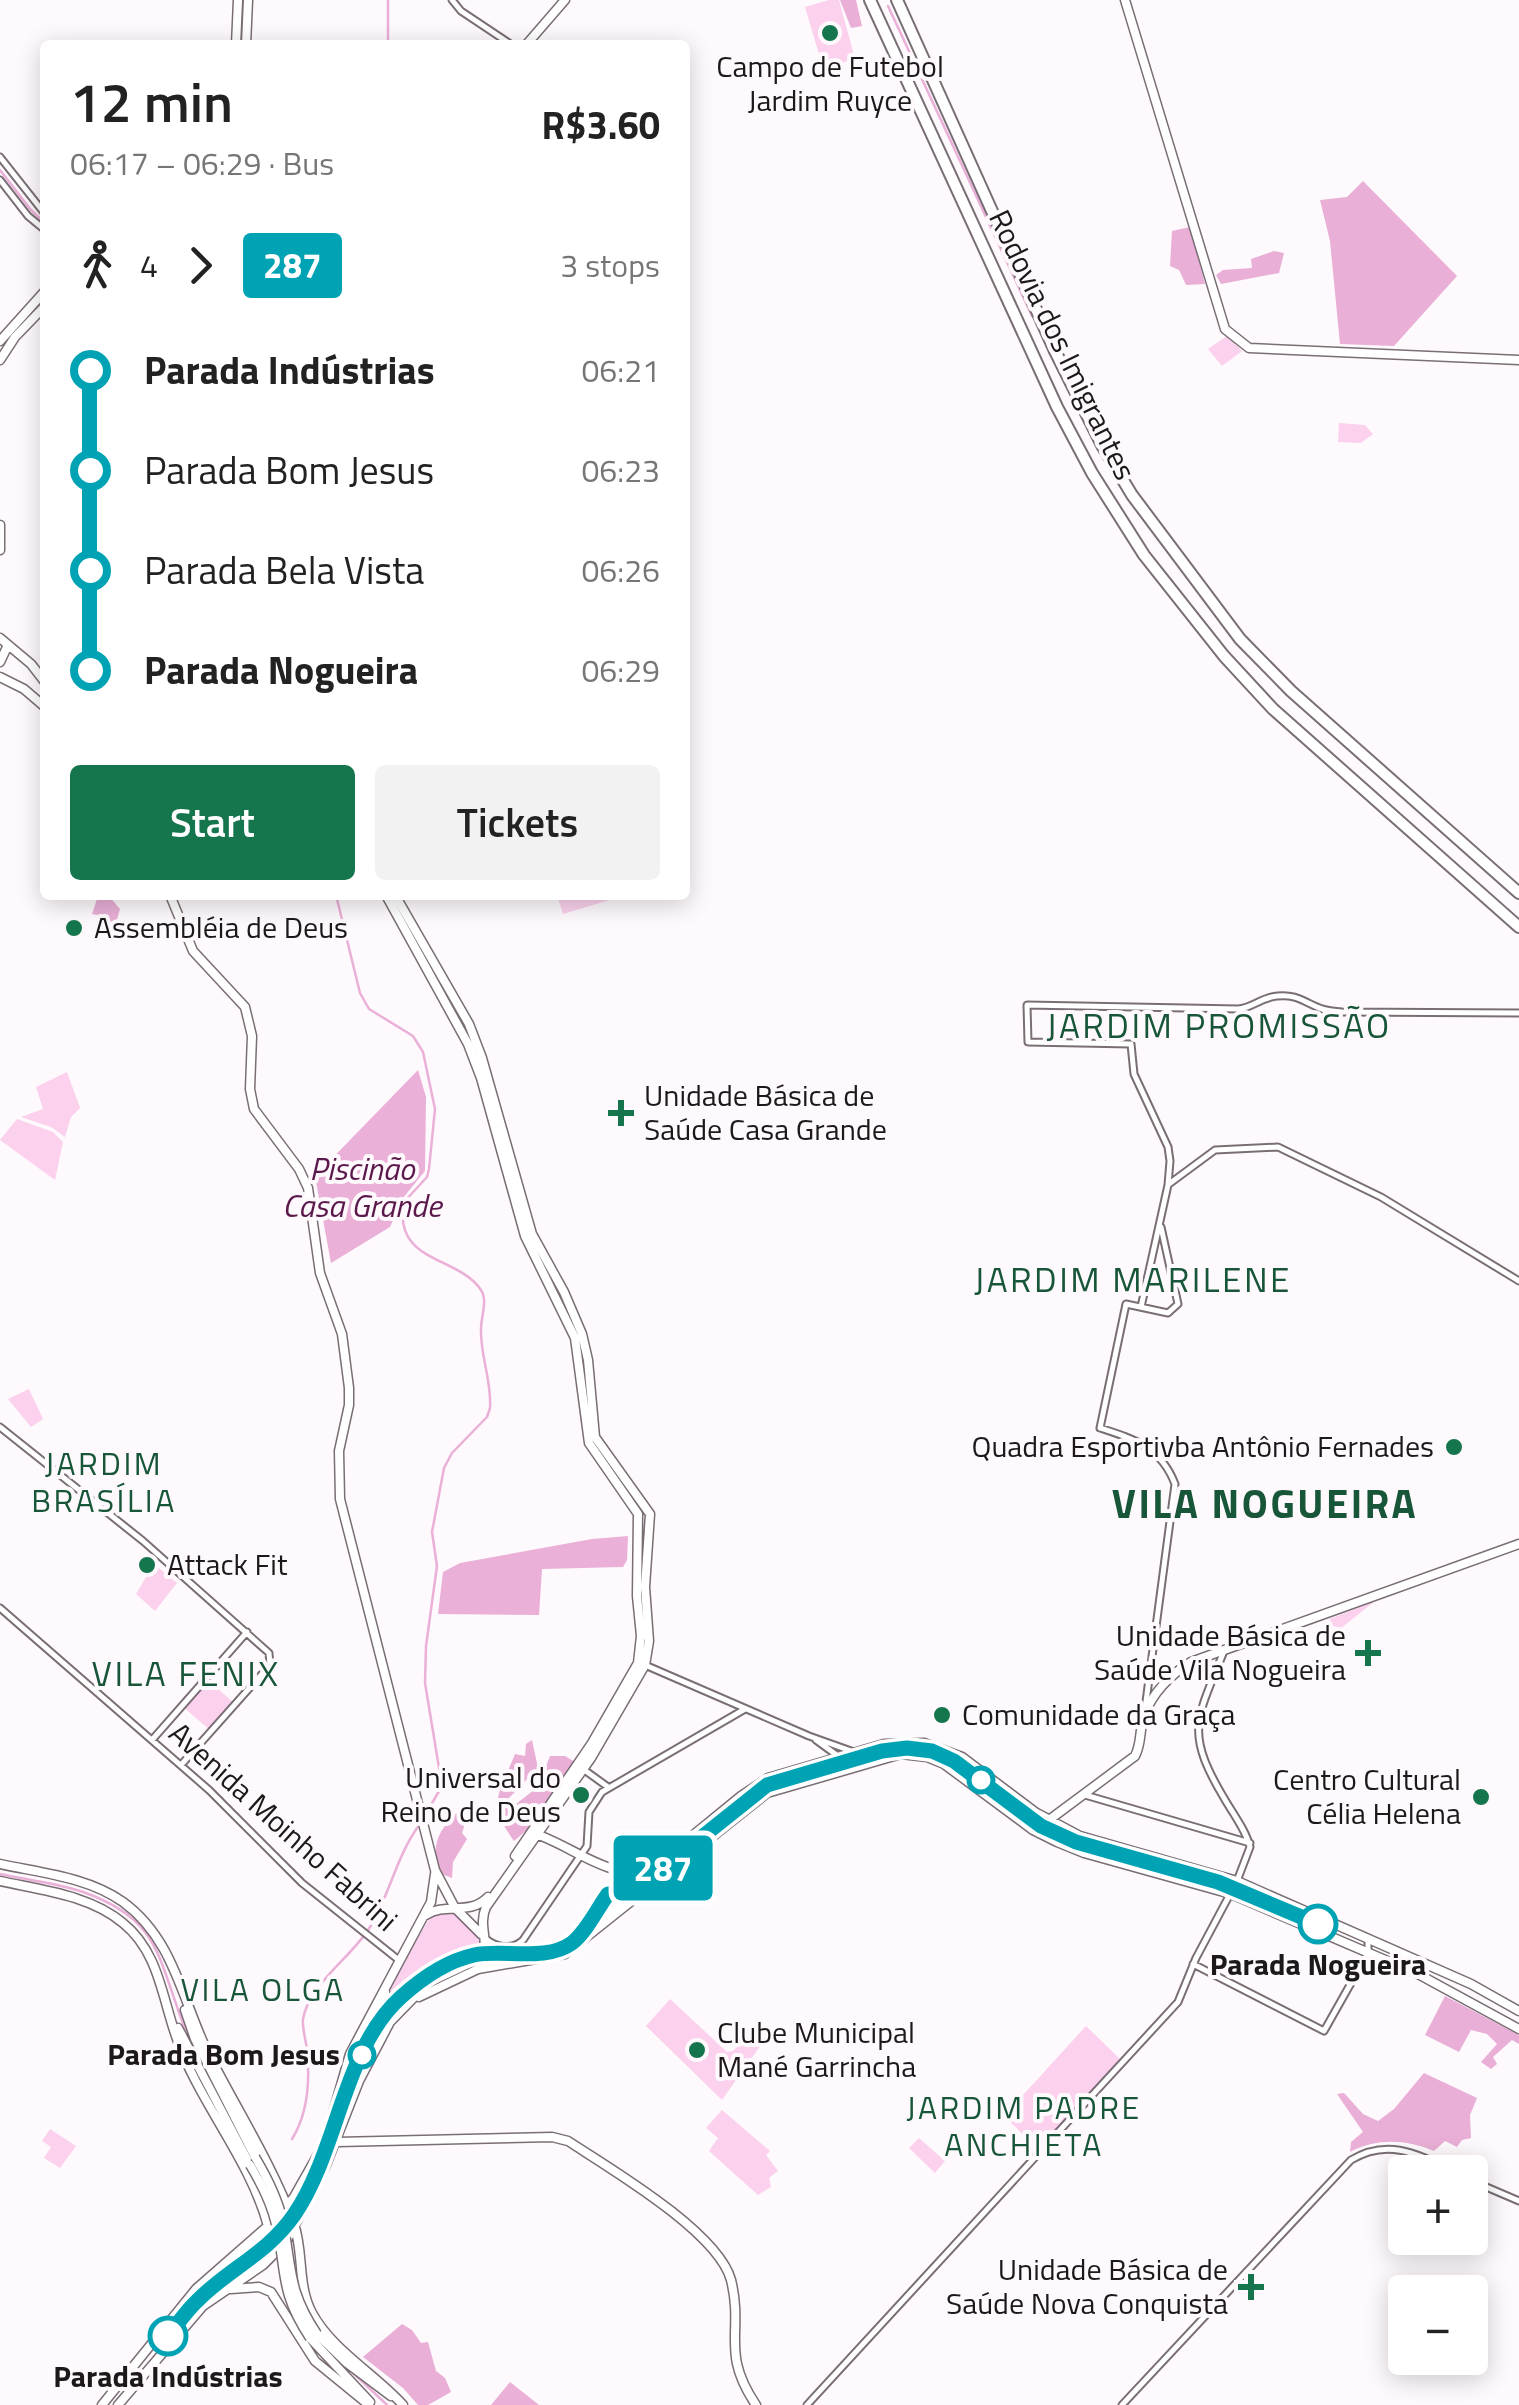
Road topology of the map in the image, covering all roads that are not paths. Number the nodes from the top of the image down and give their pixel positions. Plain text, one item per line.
1 (238, 0) edge
2 (248, 0) edge
3 (452, 0) edge
4 (565, 0) edge
5 (870, 0) edge
6 (897, 0) edge
7 (1126, 0) edge
8 (236, 40) edge
9 (246, 40) edge
10 (504, 40) edge
11 (530, 40) edge
12 (0, 157) edge
13 (0, 180) edge
14 (18, 193) junction
15 (40, 210) edge
16 (40, 223) edge
17 (40, 297) edge
18 (40, 311) edge
19 (0, 341) edge
20 (0, 360) edge
21 (1519, 360) edge
22 (0, 526) edge
23 (0, 550) edge
24 (4, 642) edge
25 (0, 662) edge
26 (40, 676) edge
27 (0, 677) edge
28 (29, 692) junction
29 (40, 697) edge
30 (40, 702) edge
31 (1519, 893) edge
32 (172, 900) edge
33 (389, 900) edge
34 (398, 900) edge
35 (1519, 927) edge
36 (1519, 1012) edge
37 (1168, 1186) junction
38 (1160, 1222) junction
39 (1519, 1281) edge
40 (1141, 1307) junction
41 (0, 1425) edge
42 (644, 1506) junction
43 (638, 1514) junction
44 (650, 1519) junction
45 (1519, 1544) edge
46 (0, 1608) edge
47 (7, 1614) junction
48 (0, 1622) edge
49 (247, 1632) junction
50 (1226, 1648) junction
51 (642, 1664) junction
52 (731, 1702) junction
53 (744, 1709) junction
54 (1144, 1717) junction
55 (722, 1719) junction
56 (809, 1736) junction
57 (152, 1740) junction
58 (854, 1752) junction
59 (839, 1756) junction
60 (181, 1765) junction
61 (854, 1767) junction
62 (582, 1769) junction
63 (608, 1788) junction
64 (1083, 1795) junction
65 (736, 1800) junction
66 (754, 1802) junction
67 (1016, 1817) junction
68 (1048, 1821) junction
69 (533, 1833) junction
70 (1250, 1843) junction
71 (582, 1854) junction
72 (0, 1864) edge
73 (608, 1867) junction
74 (435, 1870) junction
75 (0, 1881) edge
76 (1237, 1882) junction
77 (1231, 1894) junction
78 (455, 1908) junction
79 (426, 1915) junction
80 (602, 1928) junction
81 (484, 1937) junction
82 (1368, 1939) junction
83 (1368, 1952) junction
84 (400, 1961) junction
85 (1193, 1964) junction
86 (386, 1987) junction
87 (182, 1991) junction
88 (410, 2001) junction
89 (168, 2006) junction
90 (1519, 2011) edge
91 (396, 2014) junction
92 (1519, 2029) edge
93 (198, 2058) junction
94 (342, 2124) junction
95 (360, 2139) junction
96 (336, 2142) junction
97 (1419, 2155) edge
98 (278, 2182) junction
99 (303, 2184) junction
100 (1488, 2188) edge
101 (253, 2190) junction
102 (1519, 2201) edge
103 (287, 2207) junction
104 (268, 2226) junction
105 (296, 2228) junction
106 (300, 2266) junction
107 (264, 2288) junction
108 (222, 2292) junction
109 (305, 2294) junction
110 (281, 2306) junction
111 (102, 2405) edge
112 (118, 2405) edge
113 (371, 2405) edge
114 (403, 2405) edge
115 (756, 2405) edge
116 (807, 2405) edge
117 (1122, 2405) edge

1 - 8 main road
2 - 9 main road
3 - 10 street
4 - 11 main road
5 - 35 highway, Rodovia dos Imigrantes
6 - 31 highway, Rodovia dos Imigrantes
7 - 21 main road
12 - 14 street
13 - 14 street
14 - 15 street
14 - 16 street
17 - 19 main road
18 - 20 main road
22 - 23 main road
24 - 25 main road
24 - 26 main road
27 - 28 main road
28 - 29 main road
28 - 30 main road
32 - 74 main road
33 - 43 main road
34 - 42 main road
36 - 37 street
37 - 38 street
37 - 39 street
38 - 40 street
38 - 40 street
40 - 54 street
41 - 49 street
42 - 43 main road
42 - 44 main road
43 - 44 main road
43 - 51 main road
44 - 51 main road
45 - 50 main road
46 - 47 street, Avenida Moinho Fabrini
47 - 48 street
47 - 57 street, Avenida Moinho Fabrini
49 - 57 street
49 - 60 street
50 - 54 main road
50 - 70 street
51 - 52 street
51 - 62 main road
51 - 69 main road
52 - 53 street
52 - 55 street
53 - 55 street
53 - 56 street
54 - 64 main road
55 - 63 street
56 - 58 street
56 - 59 street
57 - 60 street, Avenida Moinho Fabrini
58 - 59 main road
58 - 68 main road
59 - 61 street
59 - 65 main road
60 - 84 street, Avenida Moinho Fabrini
61 - 66 main road
61 - 67 main road
62 - 63 street
62 - 69 main road
63 - 71 street
64 - 68 main road
64 - 70 street
65 - 66 main road
65 - 73 main road
66 - 80 main road
67 - 68 main road
67 - 77 main road
68 - 76 main road
69 - 71 main road
69 - 78 main road
69 - 81 main road
70 - 76 street
71 - 73 main road
71 - 81 street
72 - 87 main road
73 - 80 main road
74 - 78 main road
74 - 79 main road
75 - 89 main road
76 - 77 street
76 - 82 main road
77 - 83 main road
77 - 85 street
78 - 79 main road
78 - 81 main road
79 - 84 main road
80 - 88 main road
81 - 88 main road
82 - 83 street
82 - 90 main road
83 - 85 street
83 - 92 main road
84 - 86 main road
85 - 116 street
86 - 91 main road
86 - 99 main road
87 - 93 main road
87 - 98 main road
88 - 91 main road
89 - 93 main road
89 - 101 main road
91 - 94 main road
93 - 113 main road, bridge
93 - 114 main road, bridge
94 - 95 main road
94 - 96 main road
95 - 96 main road
95 - 115 main road
96 - 105 main road
97 - 117 street
98 - 99 main road
98 - 101 main road
98 - 103 main road
99 - 103 main road
100 - 102 street
101 - 104 main road
103 - 104 main road
103 - 105 main road
104 - 111 main road
105 - 106 main road
105 - 108 main road
106 - 107 main road
106 - 109 main road
107 - 108 main road
107 - 110 main road
108 - 112 main road
109 - 110 main road
109 - 114 main road
110 - 113 main road

